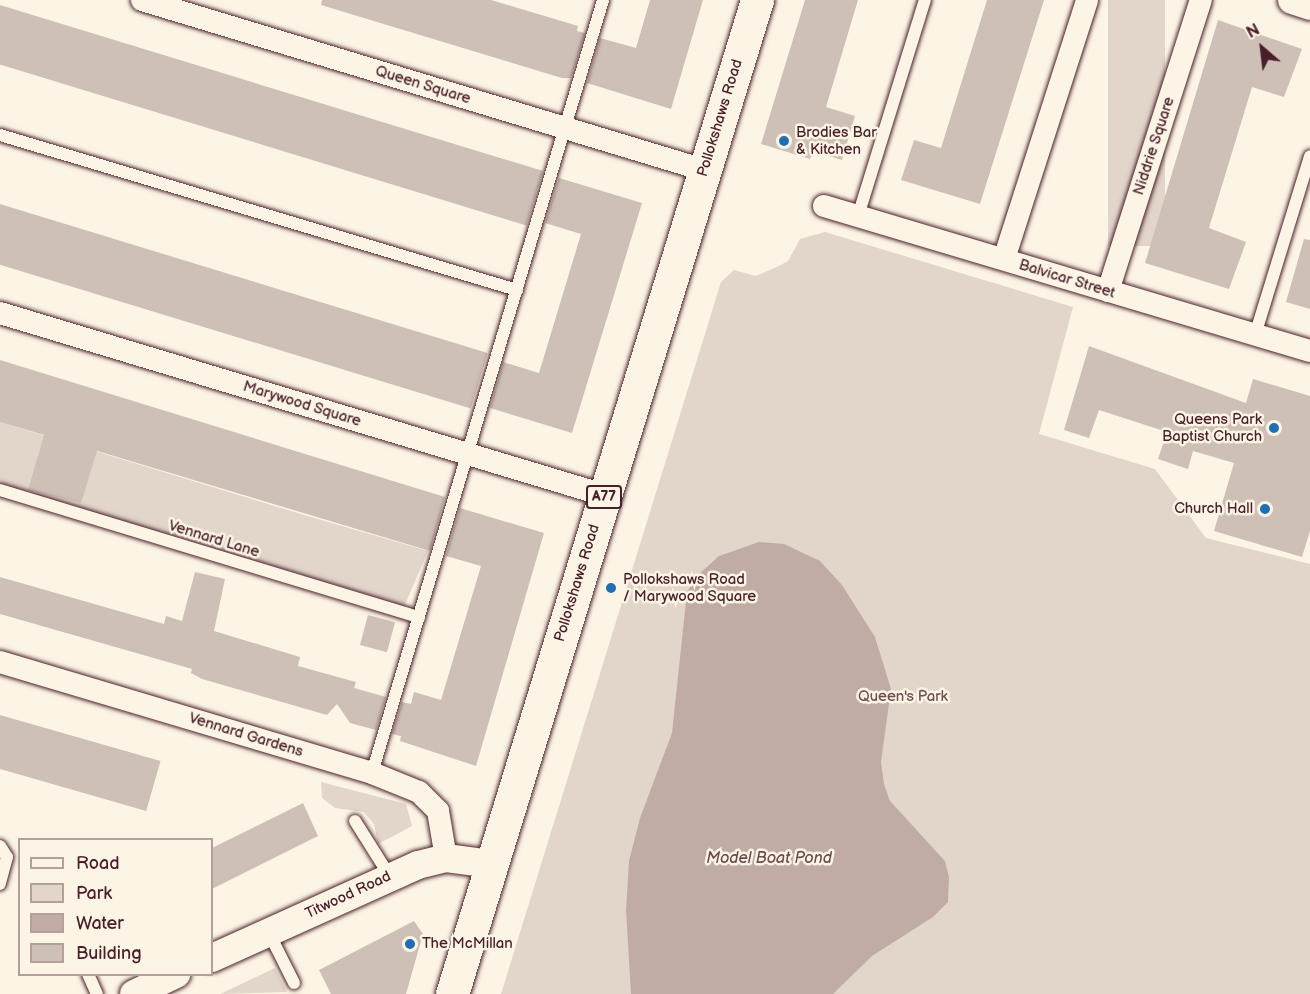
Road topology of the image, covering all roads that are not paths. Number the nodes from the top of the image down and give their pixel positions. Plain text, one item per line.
1 (142, 0) edge
2 (603, 0) edge
3 (757, 0) edge
4 (925, 0) edge
5 (1087, 0) edge
6 (1201, 0) edge
7 (1292, 0) edge
8 (1310, 6) edge
9 (564, 127) junction
10 (0, 135) edge
11 (1310, 156) edge
12 (704, 170) junction
13 (824, 206) dead end
14 (858, 216) junction
15 (1004, 260) junction
16 (518, 290) junction
17 (1108, 291) junction
18 (0, 314) edge
19 (1256, 335) junction
20 (1310, 351) edge
21 (465, 452) junction
22 (0, 490) edge
23 (604, 495) junction
24 (418, 617) junction
25 (0, 662) edge
26 (372, 773) junction
27 (355, 821) dead end
28 (0, 846) edge
29 (446, 858) junction
30 (491, 864) junction
31 (389, 875) junction
32 (0, 884) edge
33 (268, 932) junction
34 (213, 954) edge
35 (88, 976) edge
36 (172, 976) edge
37 (294, 983) dead end
38 (140, 986) edge
39 (97, 994) edge
40 (452, 994) edge

1 - 9 street, Queen Square
2 - 9 lane
3 - 12 main road, Pollokshaws Road / A77
4 - 14 lane
5 - 15 street
6 - 17 street, Niddrie Square
7 - 8 street
9 - 12 street, Queen Square
9 - 16 lane
10 - 16 lane
11 - 19 lane
12 - 23 main road, Pollokshaws Road / A77
13 - 14 street, Balvicar Street
14 - 15 street, Balvicar Street
15 - 17 street, Balvicar Street
16 - 21 lane
17 - 19 street, Balvicar Street
18 - 21 street, Marywood Square
19 - 20 street, Balvicar Street
21 - 23 street, Marywood Square
21 - 24 lane
22 - 24 lane, Vennard Lane
23 - 30 main road, Pollokshaws Road / A77
24 - 26 lane
25 - 26 street, Vennard Gardens
26 - 29 street, Vennard Gardens
27 - 31 lane
28 - 32 lane
29 - 30 street, Titwood Road
29 - 31 street, Titwood Road
30 - 40 main road, Pollokshaws Road / A77
31 - 33 street, Titwood Road
33 - 34 street, Titwood Road
33 - 37 lane
35 - 39 lane
36 - 38 street

